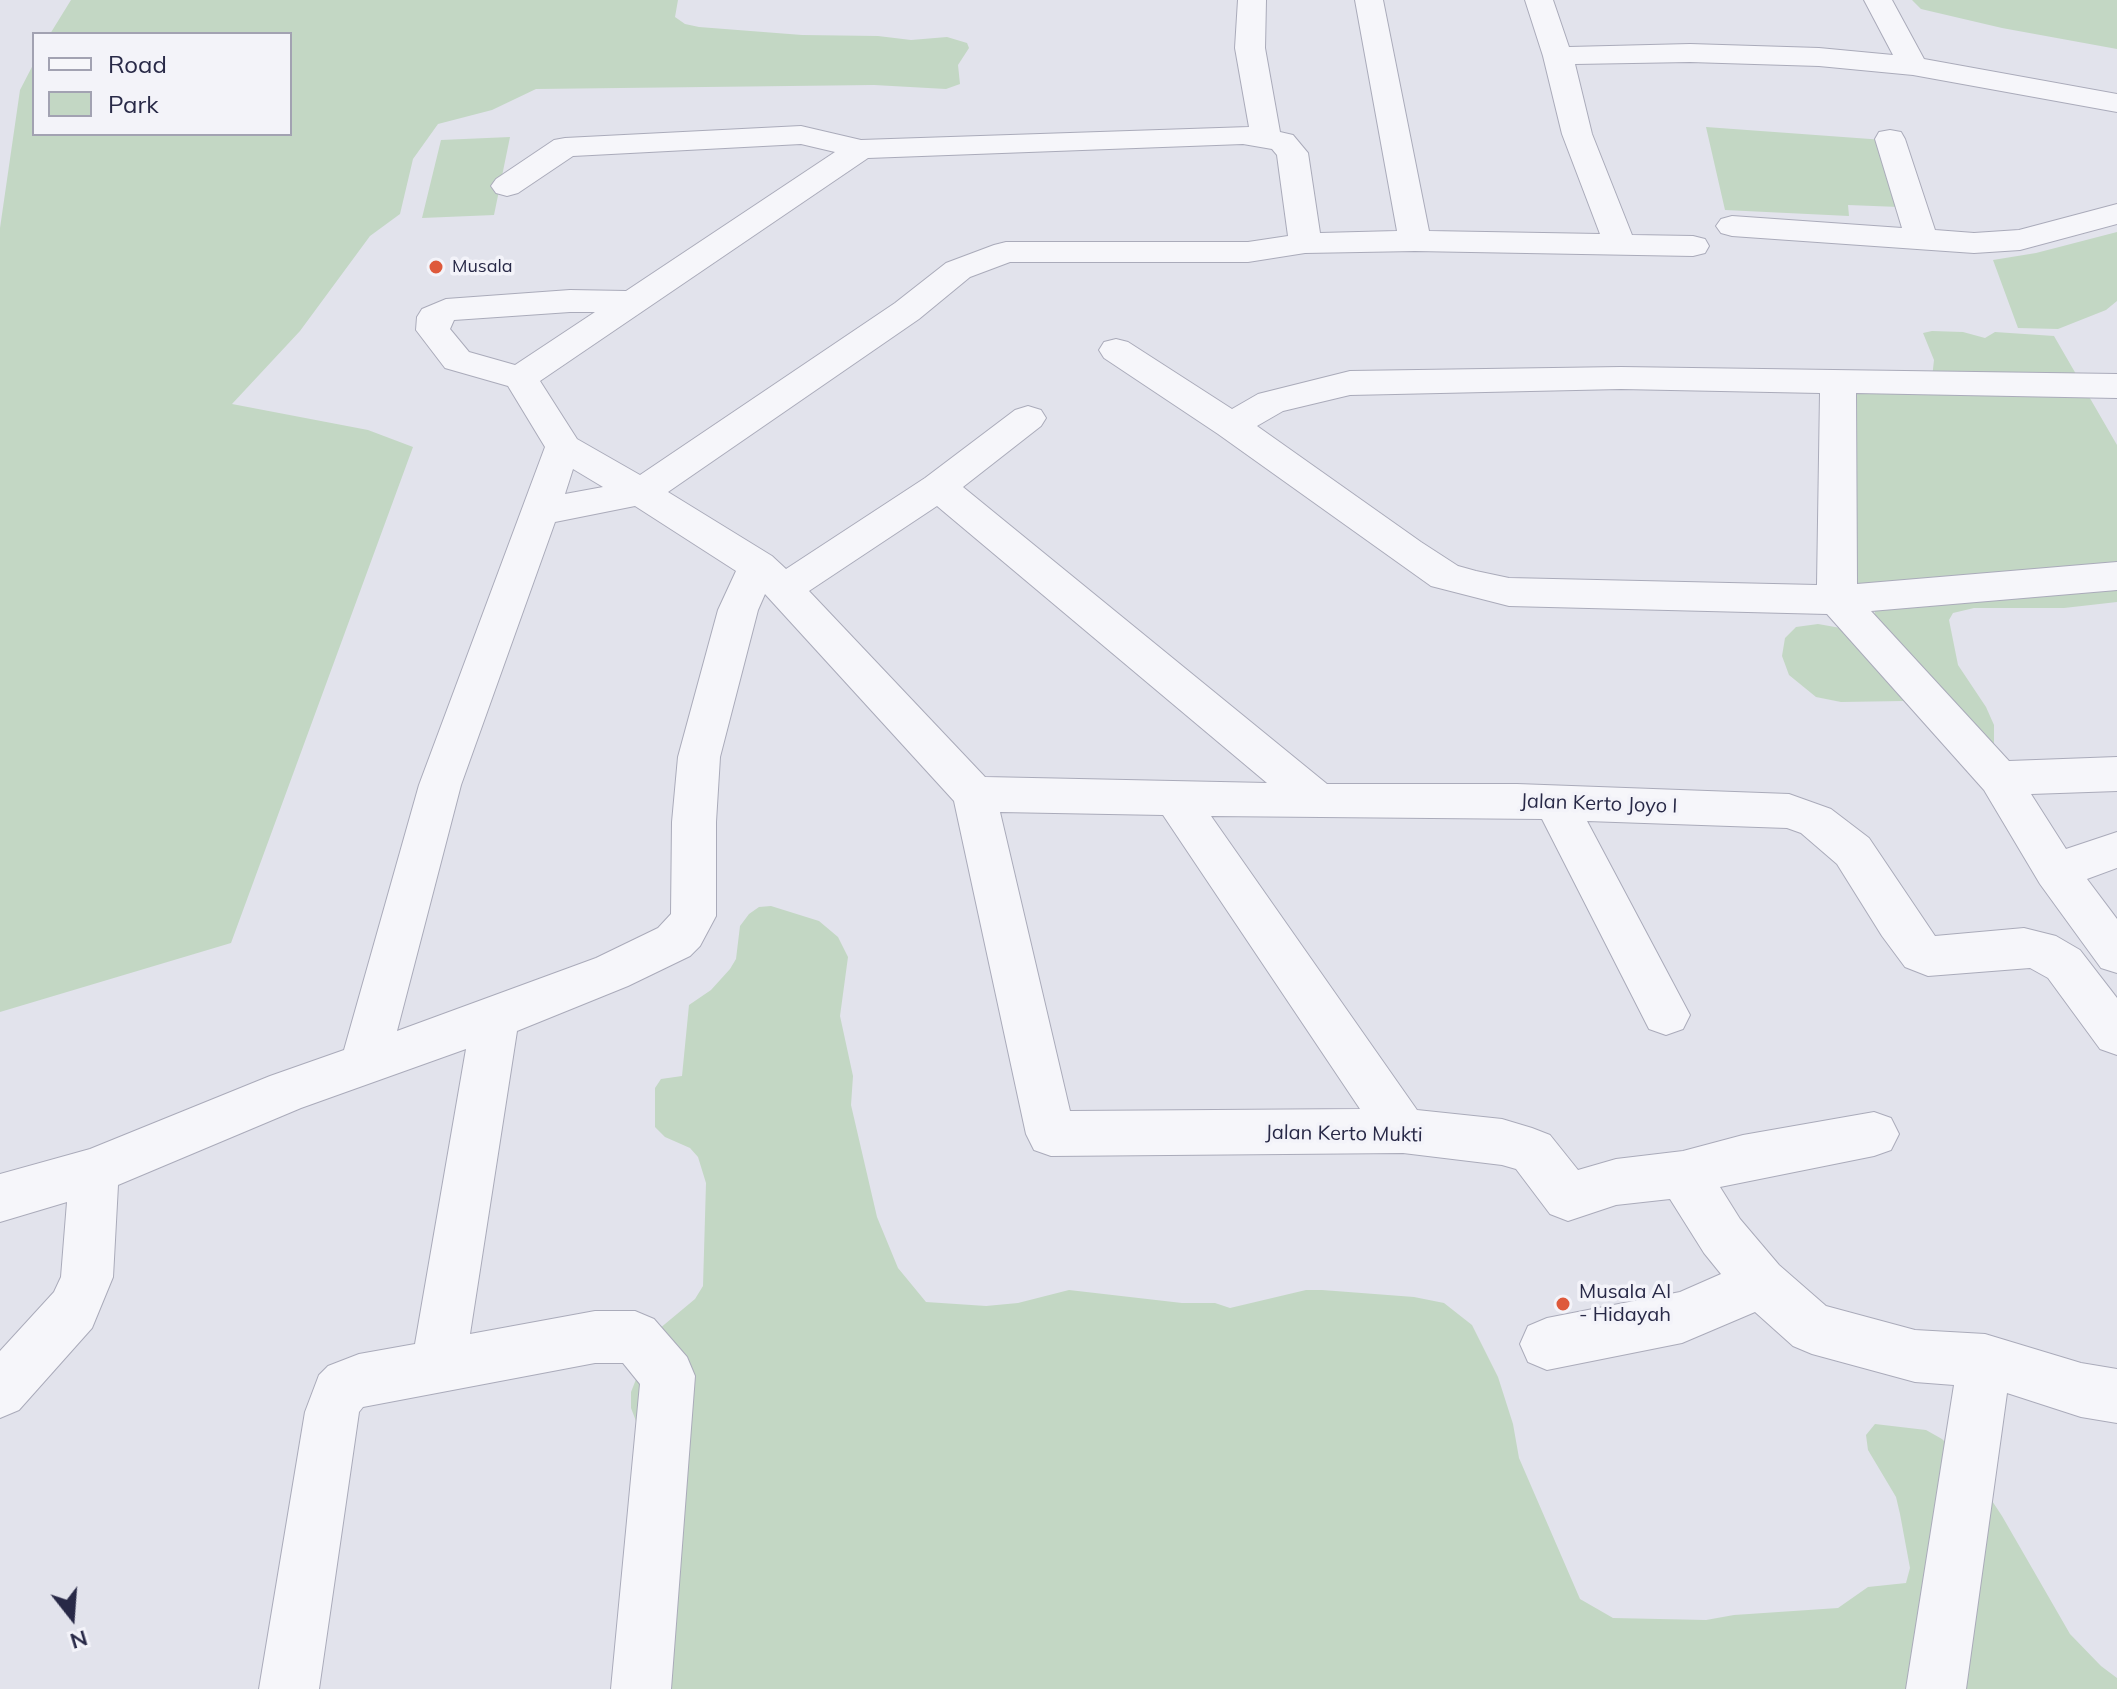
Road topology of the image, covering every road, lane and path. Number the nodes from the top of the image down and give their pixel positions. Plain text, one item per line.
1 (1232, 0) edge
2 (1252, 0) edge
3 (1369, 0) edge
4 (1539, 0) edge
5 (1878, 0) edge
6 (1558, 56) junction
7 (1913, 66) junction
8 (2117, 103) edge
9 (1266, 138) junction
10 (1890, 139) dead end
11 (861, 149) junction
12 (507, 186) dead end
13 (2117, 214) edge
14 (1732, 226) dead end
15 (1922, 240) junction
16 (1415, 241) junction
17 (1305, 243) junction
18 (1620, 245) junction
19 (1693, 246) dead end
20 (635, 302) junction
21 (1116, 350) dead end
22 (520, 378) junction
23 (1838, 381) junction
24 (2117, 386) edge
25 (1028, 418) dead end
26 (1231, 425) junction
27 (563, 447) junction
28 (938, 487) junction
29 (641, 492) junction
30 (540, 512) junction
31 (2117, 576) edge
32 (771, 578) junction
33 (1837, 600) junction
34 (2117, 774) edge
35 (1999, 778) junction
36 (974, 794) junction
37 (1174, 797) junction
38 (1318, 801) junction
39 (1555, 802) junction
40 (2117, 850) edge
41 (2056, 871) junction
42 (2117, 954) edge
43 (1666, 1015) dead end
44 (495, 1018) junction
45 (2117, 1034) edge
46 (364, 1064) junction
47 (1403, 1131) junction
48 (1874, 1134) dead end
49 (94, 1171) junction
50 (1683, 1174) junction
51 (0, 1198) edge
52 (1761, 1283) junction
53 (1547, 1344) dead end
54 (1985, 1360) junction
55 (438, 1365) junction
56 (0, 1391) edge
57 (2117, 1396) edge
58 (289, 1689) edge
59 (641, 1689) edge
60 (1936, 1689) edge

1 - 2 street
2 - 9 street
3 - 16 street
4 - 6 street
5 - 7 street
6 - 7 street
6 - 18 street
7 - 8 street
9 - 11 street
9 - 17 street
10 - 15 street
11 - 12 street
11 - 20 street
13 - 15 street
14 - 15 street
16 - 17 street
16 - 18 street
17 - 29 street
18 - 19 street
20 - 22 street
20 - 22 street
21 - 26 street
22 - 27 street
23 - 24 street
23 - 26 street
23 - 33 street
25 - 28 street
26 - 33 street
27 - 29 street
27 - 30 street
28 - 32 street
28 - 38 street
29 - 30 street
29 - 32 street
30 - 46 street
31 - 33 street
32 - 36 street
32 - 44 street
33 - 35 street
34 - 35 street
35 - 41 street
36 - 37 street, Jalan Kerto Joyo I
36 - 47 street, Jalan Kerto Mukti
37 - 38 street, Jalan Kerto Joyo I
37 - 47 street
38 - 39 street, Jalan Kerto Joyo I
39 - 43 street
39 - 45 street, Jalan Kerto Joyo I
40 - 41 street
41 - 42 street
44 - 46 street
44 - 55 street
46 - 49 street
47 - 50 street, Jalan Kerto Mukti
48 - 50 street
49 - 51 street
49 - 56 street
50 - 52 street
52 - 53 street
52 - 54 street
54 - 57 street
54 - 60 street
55 - 58 street
55 - 59 street

